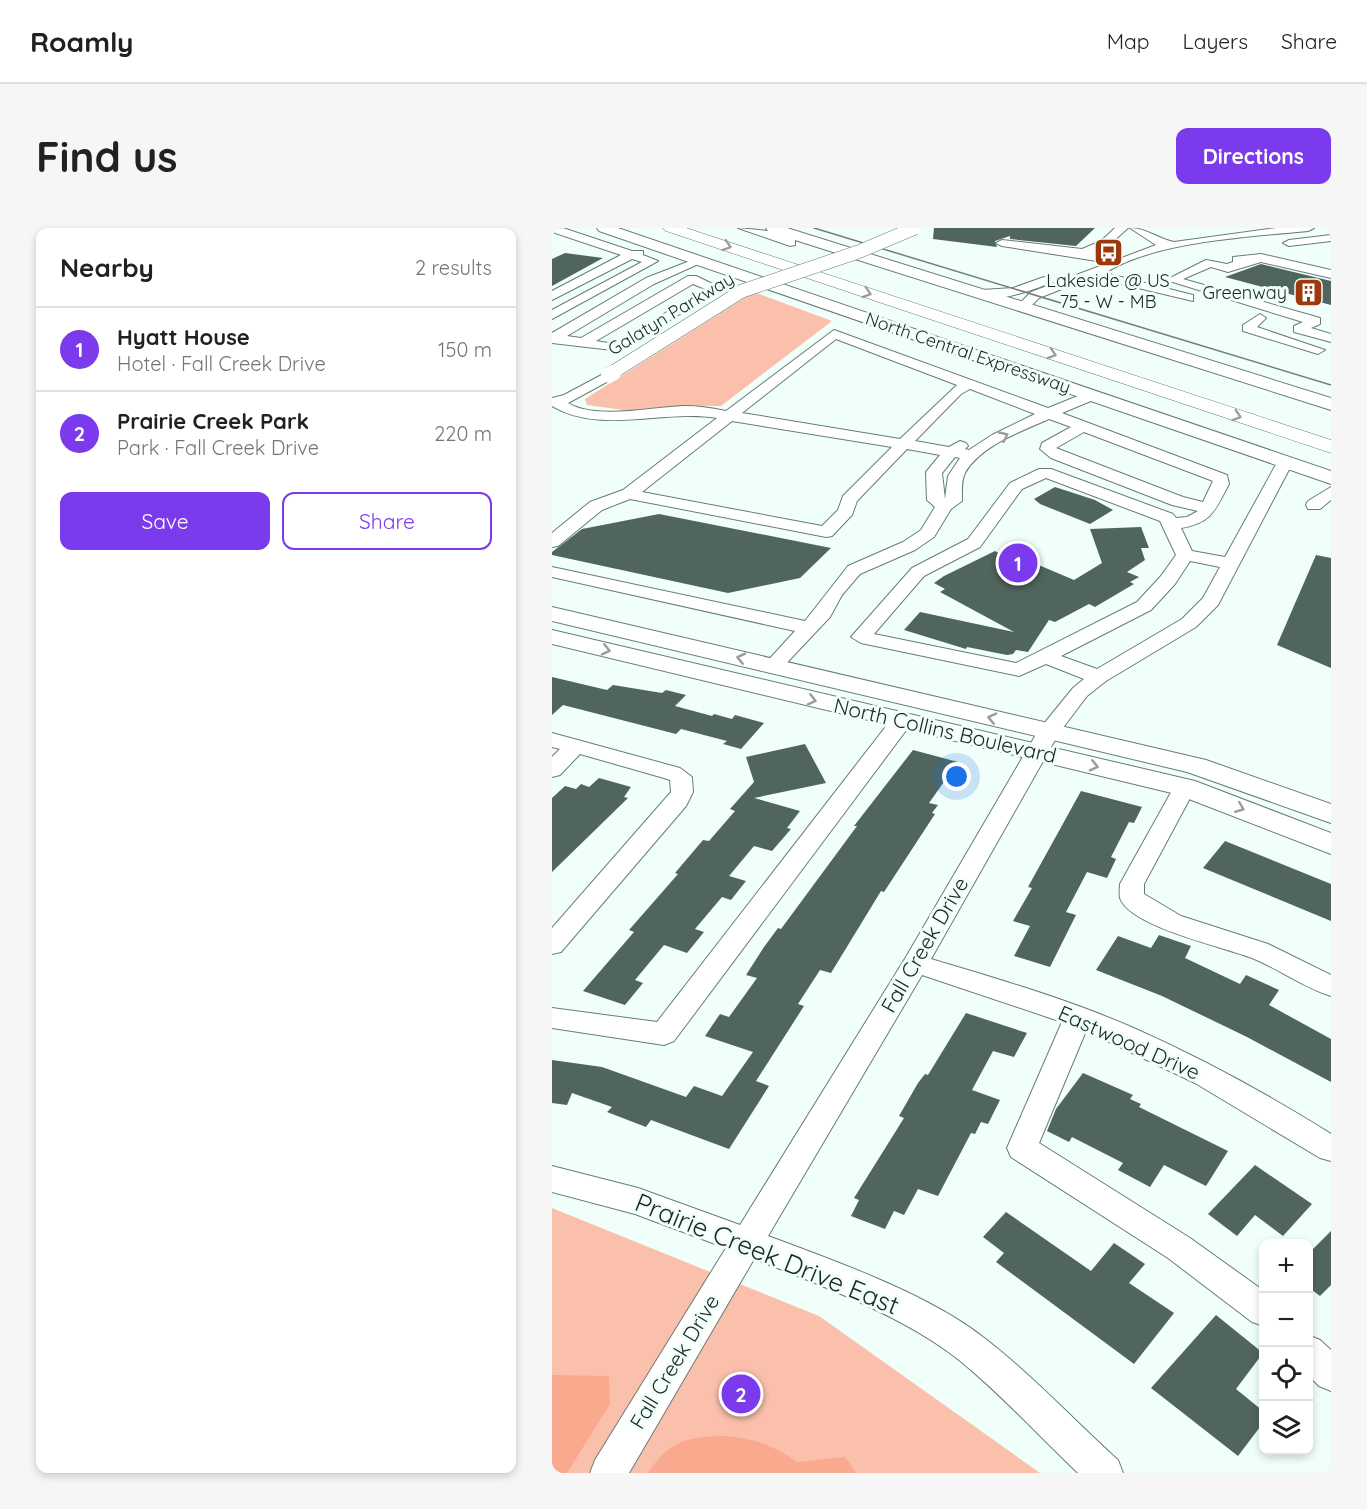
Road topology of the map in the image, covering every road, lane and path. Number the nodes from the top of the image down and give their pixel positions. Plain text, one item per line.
1 (552, 228) edge
2 (604, 228) edge
3 (629, 228) edge
4 (671, 228) edge
5 (715, 228) edge
6 (745, 228) edge
7 (772, 228) edge
8 (915, 228) edge
9 (1122, 228) edge
10 (1136, 228) edge
11 (1267, 228) edge
12 (1308, 228) edge
13 (1316, 228) edge
14 (794, 232) edge
15 (1331, 237) edge
16 (554, 242) dead end
17 (1158, 242) junction
18 (1172, 245) junction
19 (608, 247) junction
20 (658, 247) junction
21 (1005, 247) dead end
22 (1219, 251) junction
23 (1083, 253) junction
24 (631, 255) junction
25 (841, 258) junction
26 (1252, 258) junction
27 (1102, 259) junction
28 (699, 261) junction
29 (1098, 272) junction
30 (1331, 274) edge
31 (776, 279) junction
32 (982, 294) junction
33 (552, 298) edge
34 (573, 304) junction
35 (1023, 307) junction
36 (604, 309) junction
37 (552, 315) edge
38 (1260, 318) junction
39 (1299, 329) junction
40 (553, 338) edge
41 (1331, 338) edge
42 (585, 342) junction
43 (1331, 353) edge
44 (1200, 377) junction
45 (969, 384) junction
46 (1090, 391) junction
47 (1305, 396) junction
48 (553, 402) edge
49 (1331, 404) edge
50 (1034, 408) junction
51 (1052, 414) junction
52 (729, 416) junction
53 (1085, 426) junction
54 (904, 445) junction
55 (1331, 447) edge
56 (950, 453) junction
57 (970, 456) junction
58 (1285, 462) junction
59 (1331, 478) edge
60 (1331, 492) edge
61 (629, 494) junction
62 (1314, 505) dead end
63 (944, 506) junction
64 (1208, 508) junction
65 (1170, 524) junction
66 (552, 542) edge
67 (1185, 555) junction
68 (1232, 564) junction
69 (552, 572) edge
70 (552, 614) edge
71 (808, 628) junction
72 (552, 638) edge
73 (1045, 657) junction
74 (773, 666) junction
75 (1099, 677) junction
76 (755, 686) junction
77 (902, 721) junction
78 (552, 740) edge
79 (1043, 742) junction
80 (576, 746) junction
81 (552, 770) edge
82 (1185, 787) junction
83 (1331, 814) edge
84 (1331, 844) edge
85 (552, 945) edge
86 (915, 964) junction
87 (1331, 986) edge
88 (552, 1018) edge
89 (1078, 1018) junction
90 (1331, 1149) edge
91 (552, 1179) edge
92 (747, 1242) junction
93 (1259, 1308) edge
94 (1313, 1356) edge
95 (1331, 1374) edge
96 (608, 1473) edge
97 (1105, 1473) edge

1 - 19 street
2 - 20 main road, North Central Expressway
3 - 31 main road
4 -> 55 highway, North Central Expressway
5 - 44 highway, North Central Expressway
6 - 25 main road
7 - 14 main road
8 - 25 street, Galatyn Parkway, bridge
9 - 23 street
10 - 17 street
11 - 17 street
12 - 18 street
13 - 15 street
14 - 32 main road
15 - 22 street
16 - 19 street
17 - 18 street
17 - 27 street
18 - 22 street
18 - 29 street
19 - 24 street
20 - 24 street
20 - 28 main road, North Central Expressway
21 - 23 street
22 - 26 street
23 - 27 street
24 - 33 street
24 - 34 street
25 - 31 street, Galatyn Parkway, bridge
25 - 44 main road
26 - 30 street
26 - 39 street
27 - 32 street
28 - 36 street
28 - 46 main road, North Central Expressway
29 - 35 street
29 - 38 street
31 - 46 main road
31 - 48 street, Galatyn Parkway, bridge
32 - 35 main road
33 - 34 street
34 - 36 street
34 - 37 street
35 - 47 main road
36 - 40 street
38 - 39 street
38 - 43 street
39 - 41 street
40 - 42 street
42 - 42 street
44 - 47 main road
45 - 50 street
45 - 52 street
45 - 54 street
46 - 50 street
46 - 51 street
46 - 58 main road
47 - 49 main road
48 - 52 street
50 - 51 street
50 - 56 street
51 - 53 street
57 -> 51 street
52 - 54 street
52 - 61 street
53 - 64 street
53 - 64 street
54 - 56 street
54 - 61 street
56 - 57 street
56 - 63 street
57 - 63 street
58 - 59 main road
58 - 68 street, Fall Creek Drive
60 - 62 street
61 - 66 street
63 - 71 street
64 - 65 street
65 - 67 street
65 - 73 street
67 - 68 street
67 - 73 street
68 - 75 street, Fall Creek Drive
69 - 71 street
74 -> 70 main road, North Collins Boulevard
71 - 74 street
72 -> 76 main road, North Collins Boulevard
73 - 75 street
74 - 76 main road
79 -> 74 main road, North Collins Boulevard
75 - 79 street, Fall Creek Drive
76 -> 77 main road, North Collins Boulevard
77 - 79 main road, North Collins Boulevard
77 - 88 street
78 - 80 street
79 -> 82 main road, North Collins Boulevard
79 - 83 main road, North Collins Boulevard
79 - 86 street, Fall Creek Drive
80 - 81 street
80 - 85 street
82 -> 84 main road, North Collins Boulevard
82 - 87 street
86 - 89 street, Eastwood Drive
86 - 92 street, Fall Creek Drive
89 - 90 street, Eastwood Drive
89 - 93 street
91 - 92 street, Prairie Creek Drive East
92 - 96 street, Fall Creek Drive
92 - 97 street, Prairie Creek Drive East
94 - 95 street

